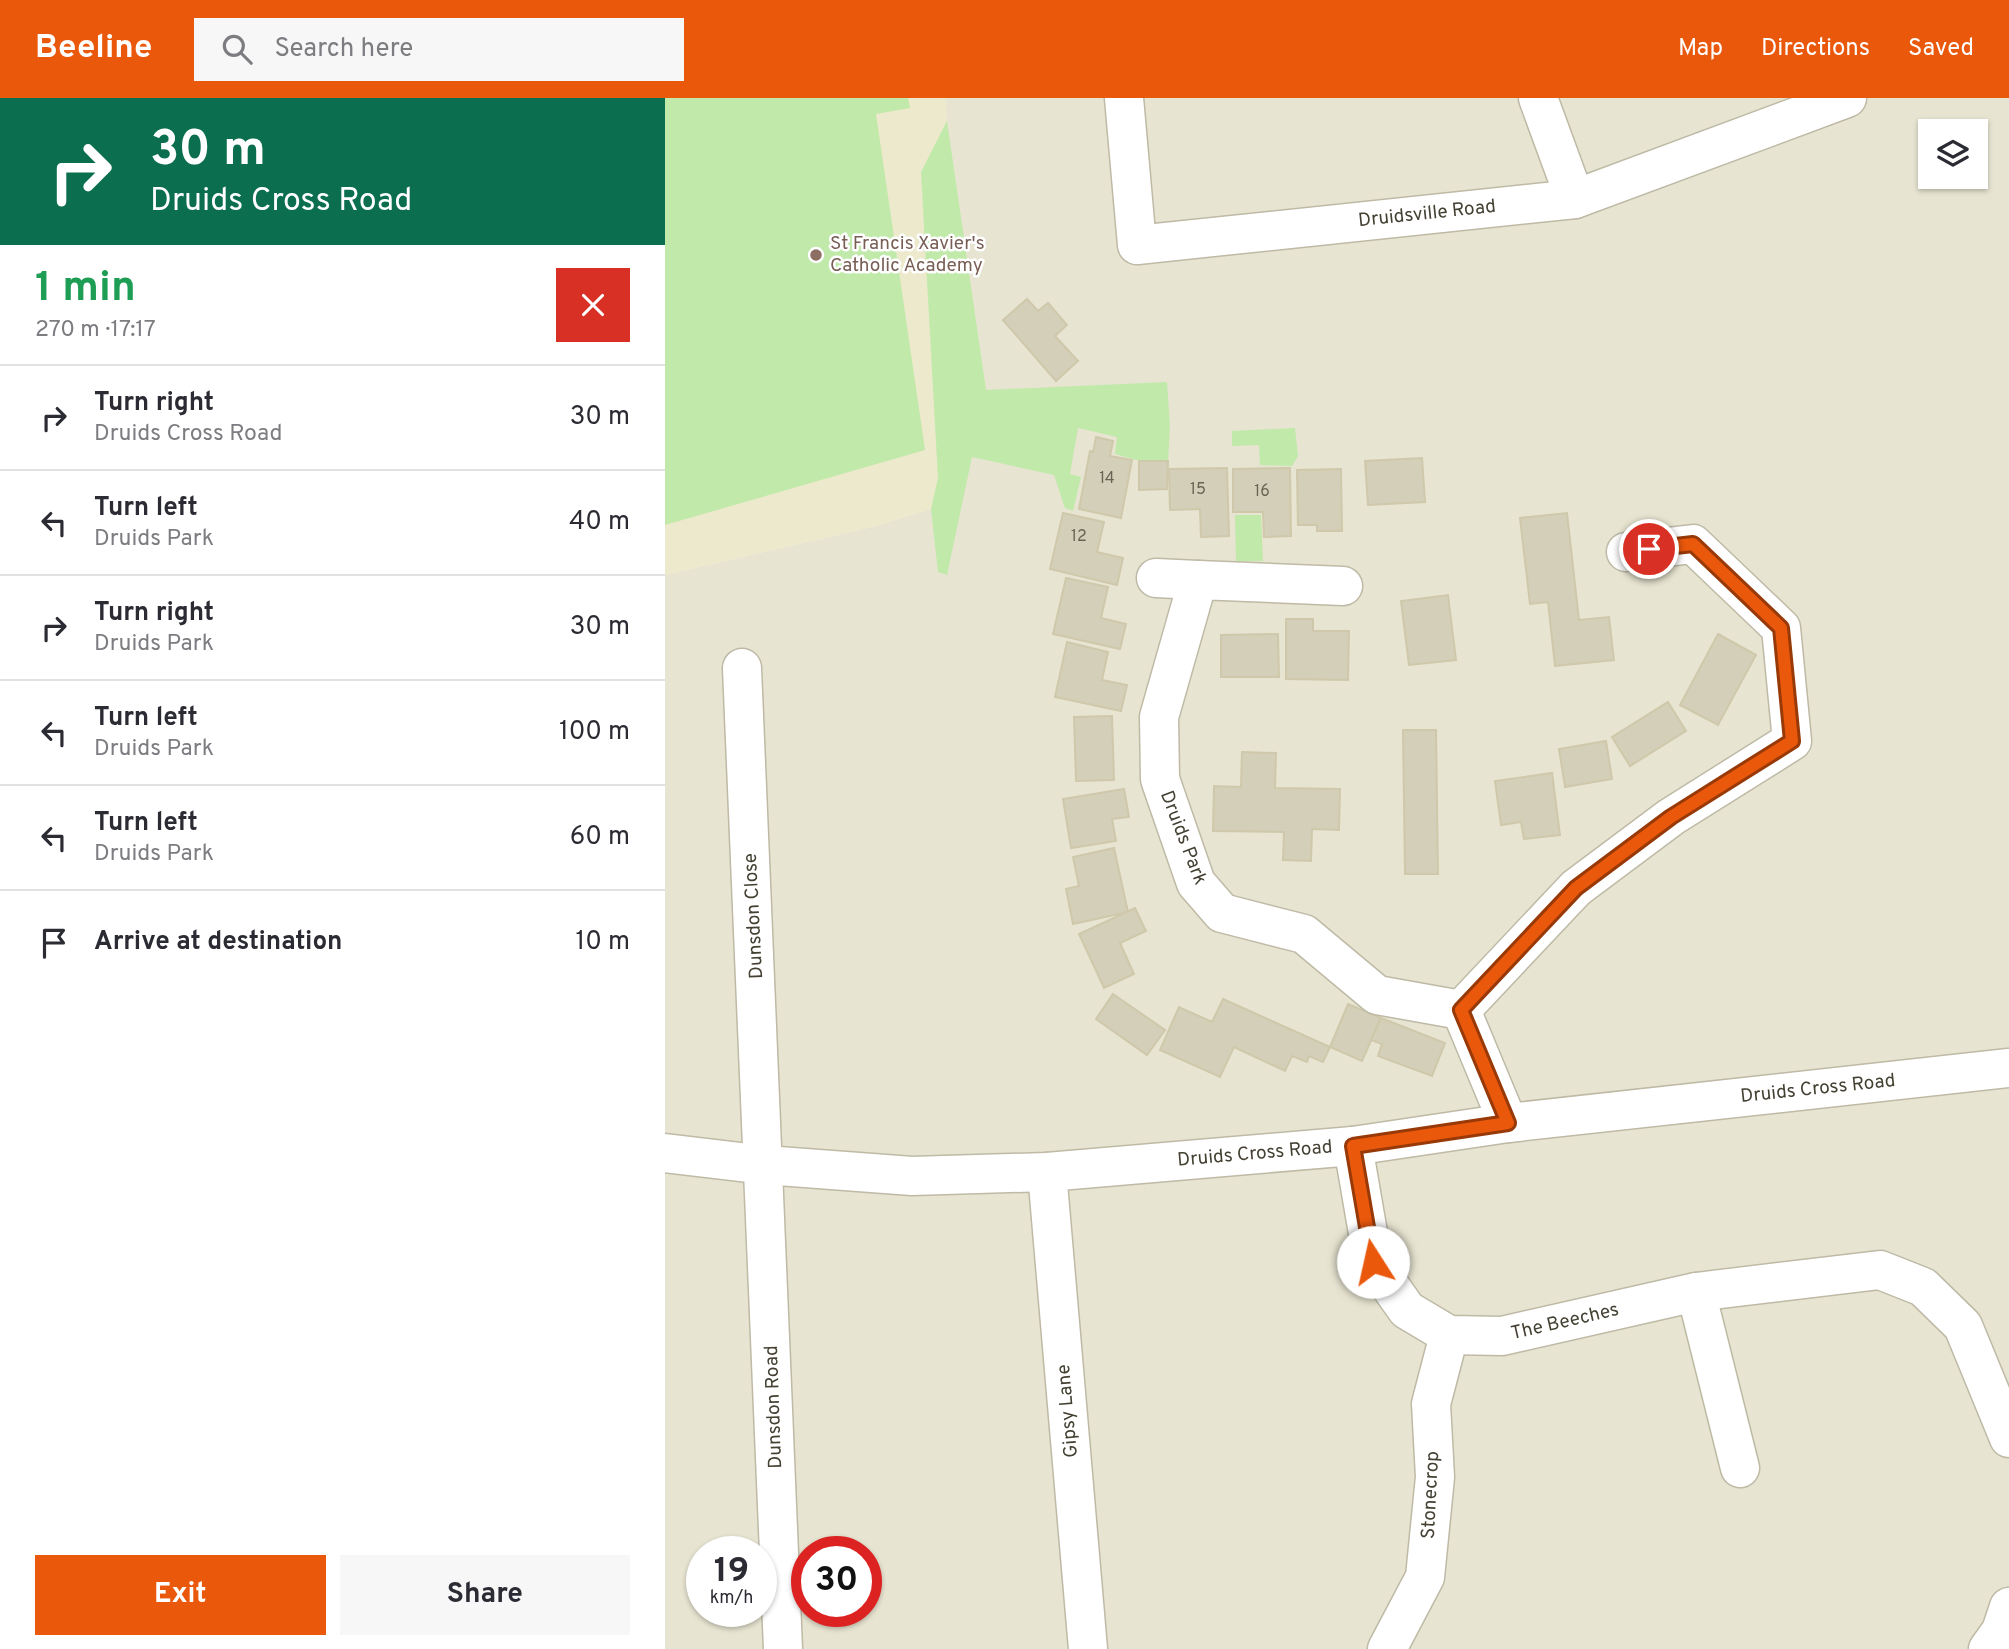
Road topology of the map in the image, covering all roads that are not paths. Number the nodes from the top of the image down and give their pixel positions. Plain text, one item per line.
1 (1124, 98) edge
2 (1538, 98) edge
3 (1847, 98) edge
4 (1575, 199) junction
5 (1626, 552) dead end
6 (1156, 578) dead end
7 (1198, 580) junction
8 (1343, 586) dead end
9 (742, 668) dead end
10 (1461, 1010) junction
11 (2009, 1068) edge
12 (1508, 1123) junction
13 (1353, 1146) junction
14 (665, 1153) edge
15 (765, 1165) junction
16 (1047, 1172) junction
17 (1696, 1292) junction
18 (1449, 1335) junction
19 (2009, 1438) edge
20 (1740, 1468) dead end
21 (2009, 1607) edge
22 (783, 1649) edge
23 (1088, 1649) edge
24 (1387, 1649) edge
25 (1988, 1649) edge

1 - 4 street, Druidsville Road
2 - 4 street
3 - 4 street, Druidsville Road
5 - 10 street
6 - 7 street
7 - 8 street
7 - 10 street, Druids Park
9 - 15 street, Dunsdon Close
10 - 12 street
11 - 12 street, Druids Cross Road
12 - 13 street, Druids Cross Road
13 - 16 street, Druids Cross Road
13 - 18 street, The Beeches
14 - 15 street, Druids Cross Road
15 - 16 street, Druids Cross Road
15 - 22 street, Dunsdon Road
16 - 23 street, Gipsy Lane
17 - 18 street, The Beeches
17 - 19 street, The Beeches
17 - 20 street
18 - 24 street, Stonecrop
21 - 25 street

